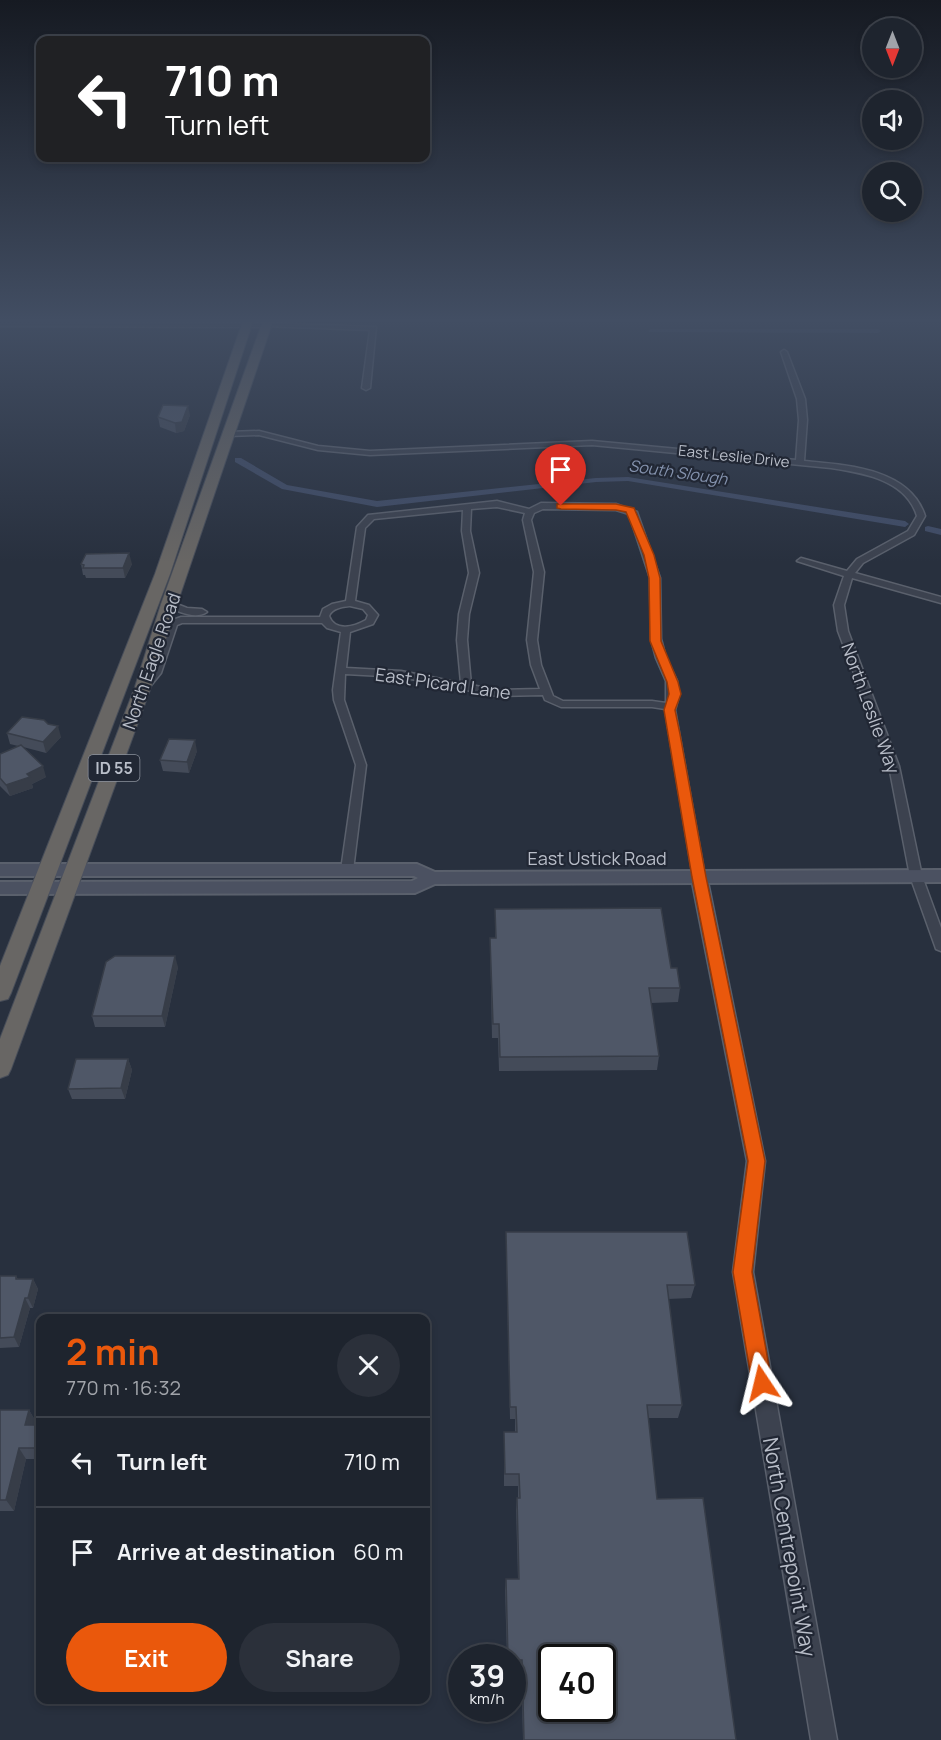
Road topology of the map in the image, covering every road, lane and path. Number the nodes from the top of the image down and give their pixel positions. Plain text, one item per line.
1 (223, 399) edge
2 (240, 399) edge
3 (801, 399) edge
4 (228, 434) junction
5 (800, 463) junction
6 (192, 496) junction
7 (467, 507) junction
8 (530, 512) junction
9 (186, 559) junction
10 (801, 561) dead end
11 (166, 565) junction
12 (849, 574) junction
13 (941, 600) edge
14 (350, 603) junction
15 (169, 604) junction
16 (326, 616) junction
17 (346, 629) junction
18 (340, 671) junction
19 (143, 687) junction
20 (466, 687) junction
21 (546, 692) junction
22 (671, 707) junction
23 (0, 870) edge
24 (347, 870) junction
25 (916, 876) junction
26 (941, 876) edge
27 (699, 877) junction
28 (44, 878) junction
29 (72, 878) junction
30 (432, 878) junction
31 (0, 888) edge
32 (941, 946) edge
33 (0, 993) edge
34 (0, 1069) edge
35 (824, 1740) edge

1 - 6 highway, North Eagle Road / ID 55
2 - 4 highway, North Eagle Road / ID 55
3 - 5 street
4 - 5 street, East Leslie Drive
4 - 9 highway, North Eagle Road / ID 55
5 - 12 street, East Leslie Drive
6 - 9 highway
6 - 11 highway, North Eagle Road / ID 55
7 - 8 street
7 - 14 street
7 - 20 street
8 - 21 street
8 - 22 street, North Centrepoint Way
9 - 15 highway, North Eagle Road / ID 55
10 - 12 street
11 - 15 highway
11 - 28 highway, North Eagle Road / ID 55
12 - 13 street
12 - 25 street, North Leslie Way
14 - 16 street
14 - 17 street
15 - 16 street
15 - 19 highway, North Eagle Road / ID 55
16 - 17 street
16 - 19 street
17 - 18 street
18 - 20 street, East Picard Lane
18 - 24 street
19 - 29 highway, North Eagle Road / ID 55
20 - 21 street, East Picard Lane
21 - 22 street
22 - 27 street, North Centrepoint Way
23 - 28 main road
24 - 29 main road, East Ustick Road
24 - 30 main road, East Ustick Road
25 - 26 main road, East Ustick Road
25 - 27 main road, East Ustick Road
25 - 32 street, North Leslie Way
27 - 30 main road, East Ustick Road
27 - 35 street, North Centrepoint Way
28 - 29 main road
28 - 31 main road
28 - 33 highway, North Eagle Road / ID 55
29 - 30 main road, East Ustick Road
29 - 34 highway, North Eagle Road / ID 55

